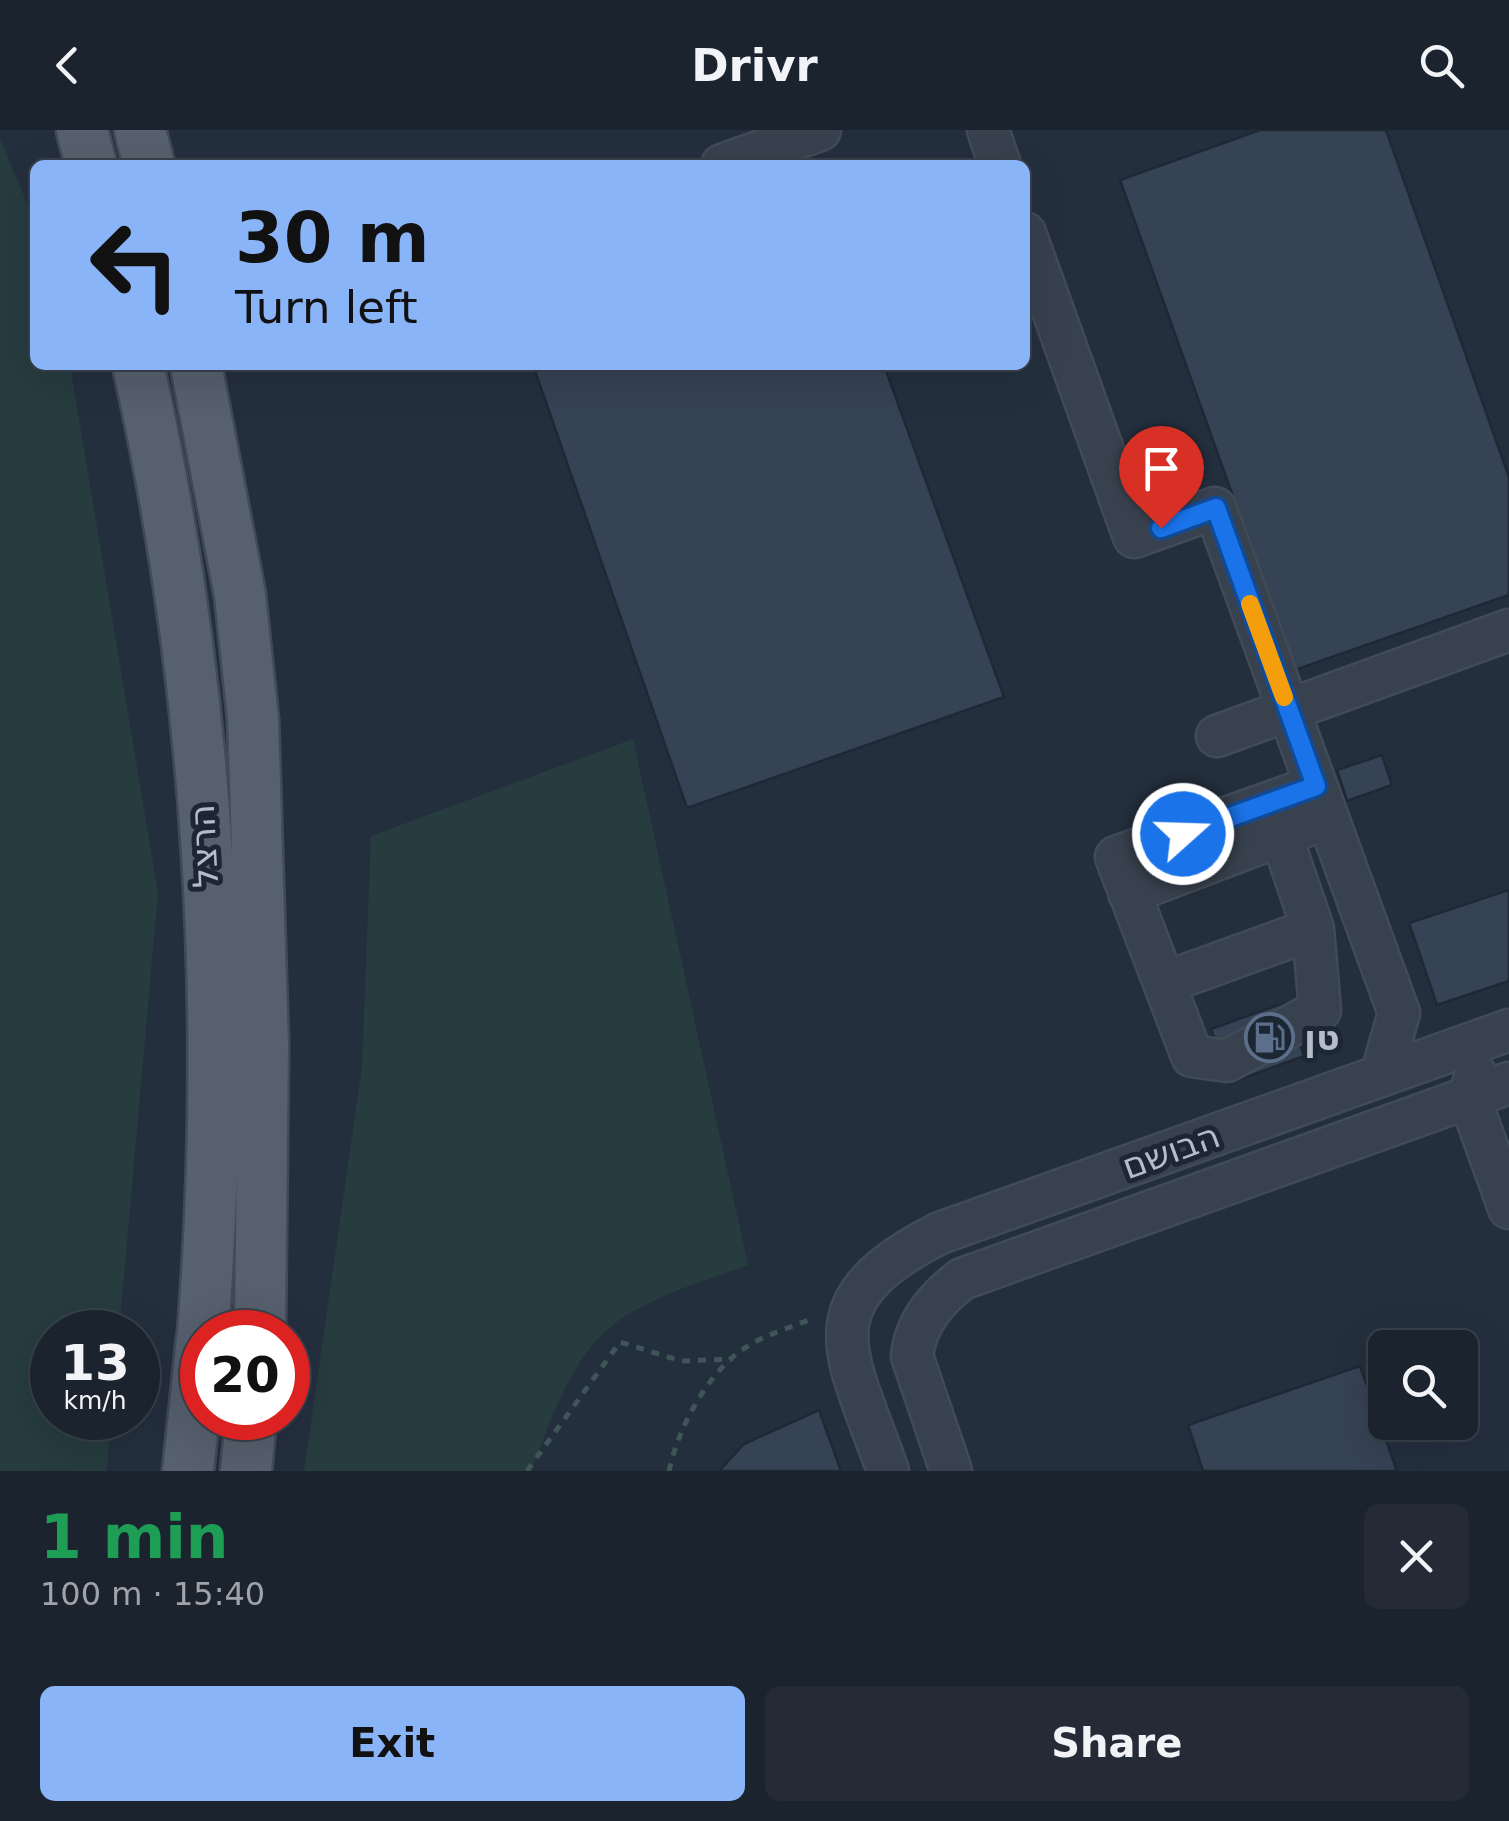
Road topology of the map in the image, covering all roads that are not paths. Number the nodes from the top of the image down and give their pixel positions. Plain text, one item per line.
1 (82, 130) edge
2 (140, 130) edge
3 (820, 130) edge
4 (988, 130) edge
5 (90, 160) edge
6 (148, 160) edge
7 (736, 160) edge
8 (998, 160) edge
9 (1030, 248) edge
10 (139, 370) edge
11 (197, 370) edge
12 (1509, 630) edge
13 (1289, 711) junction
14 (1217, 736) dead end
15 (1322, 802) junction
16 (1282, 835) junction
17 (1123, 875) junction
18 (1312, 930) junction
19 (1164, 983) junction
20 (1398, 1013) junction
21 (1502, 1033) edge
22 (1454, 1050) junction
23 (1382, 1076) junction
24 (1509, 1082) edge
25 (1509, 1093) edge
26 (1469, 1097) junction
27 (1502, 1190) edge
28 (204, 1310) edge
29 (260, 1310) edge
30 (191, 1440) edge
31 (250, 1440) edge
32 (188, 1471) edge
33 (246, 1471) edge
34 (888, 1471) edge
35 (952, 1471) edge

1 - 5 main road
2 - 6 main road
3 - 7 street
4 - 8 street
9 - 13 street
10 - 28 main road, הרצל
11 - 29 main road, הרצל
12 - 13 street
13 - 14 street
13 - 15 street
15 - 16 street
15 - 17 street
15 - 20 street
16 - 17 street
16 - 18 street
17 - 19 street
18 - 19 street
18 - 19 street
20 - 22 street
20 - 23 street
21 - 22 street, הבושם
21 - 26 street
22 - 23 street, הבושם
23 - 34 street, הבושם
24 - 26 street, הבושם
25 - 27 street
26 - 27 street
26 - 35 street, הבושם
30 - 32 main road, הרצל
31 - 33 main road

